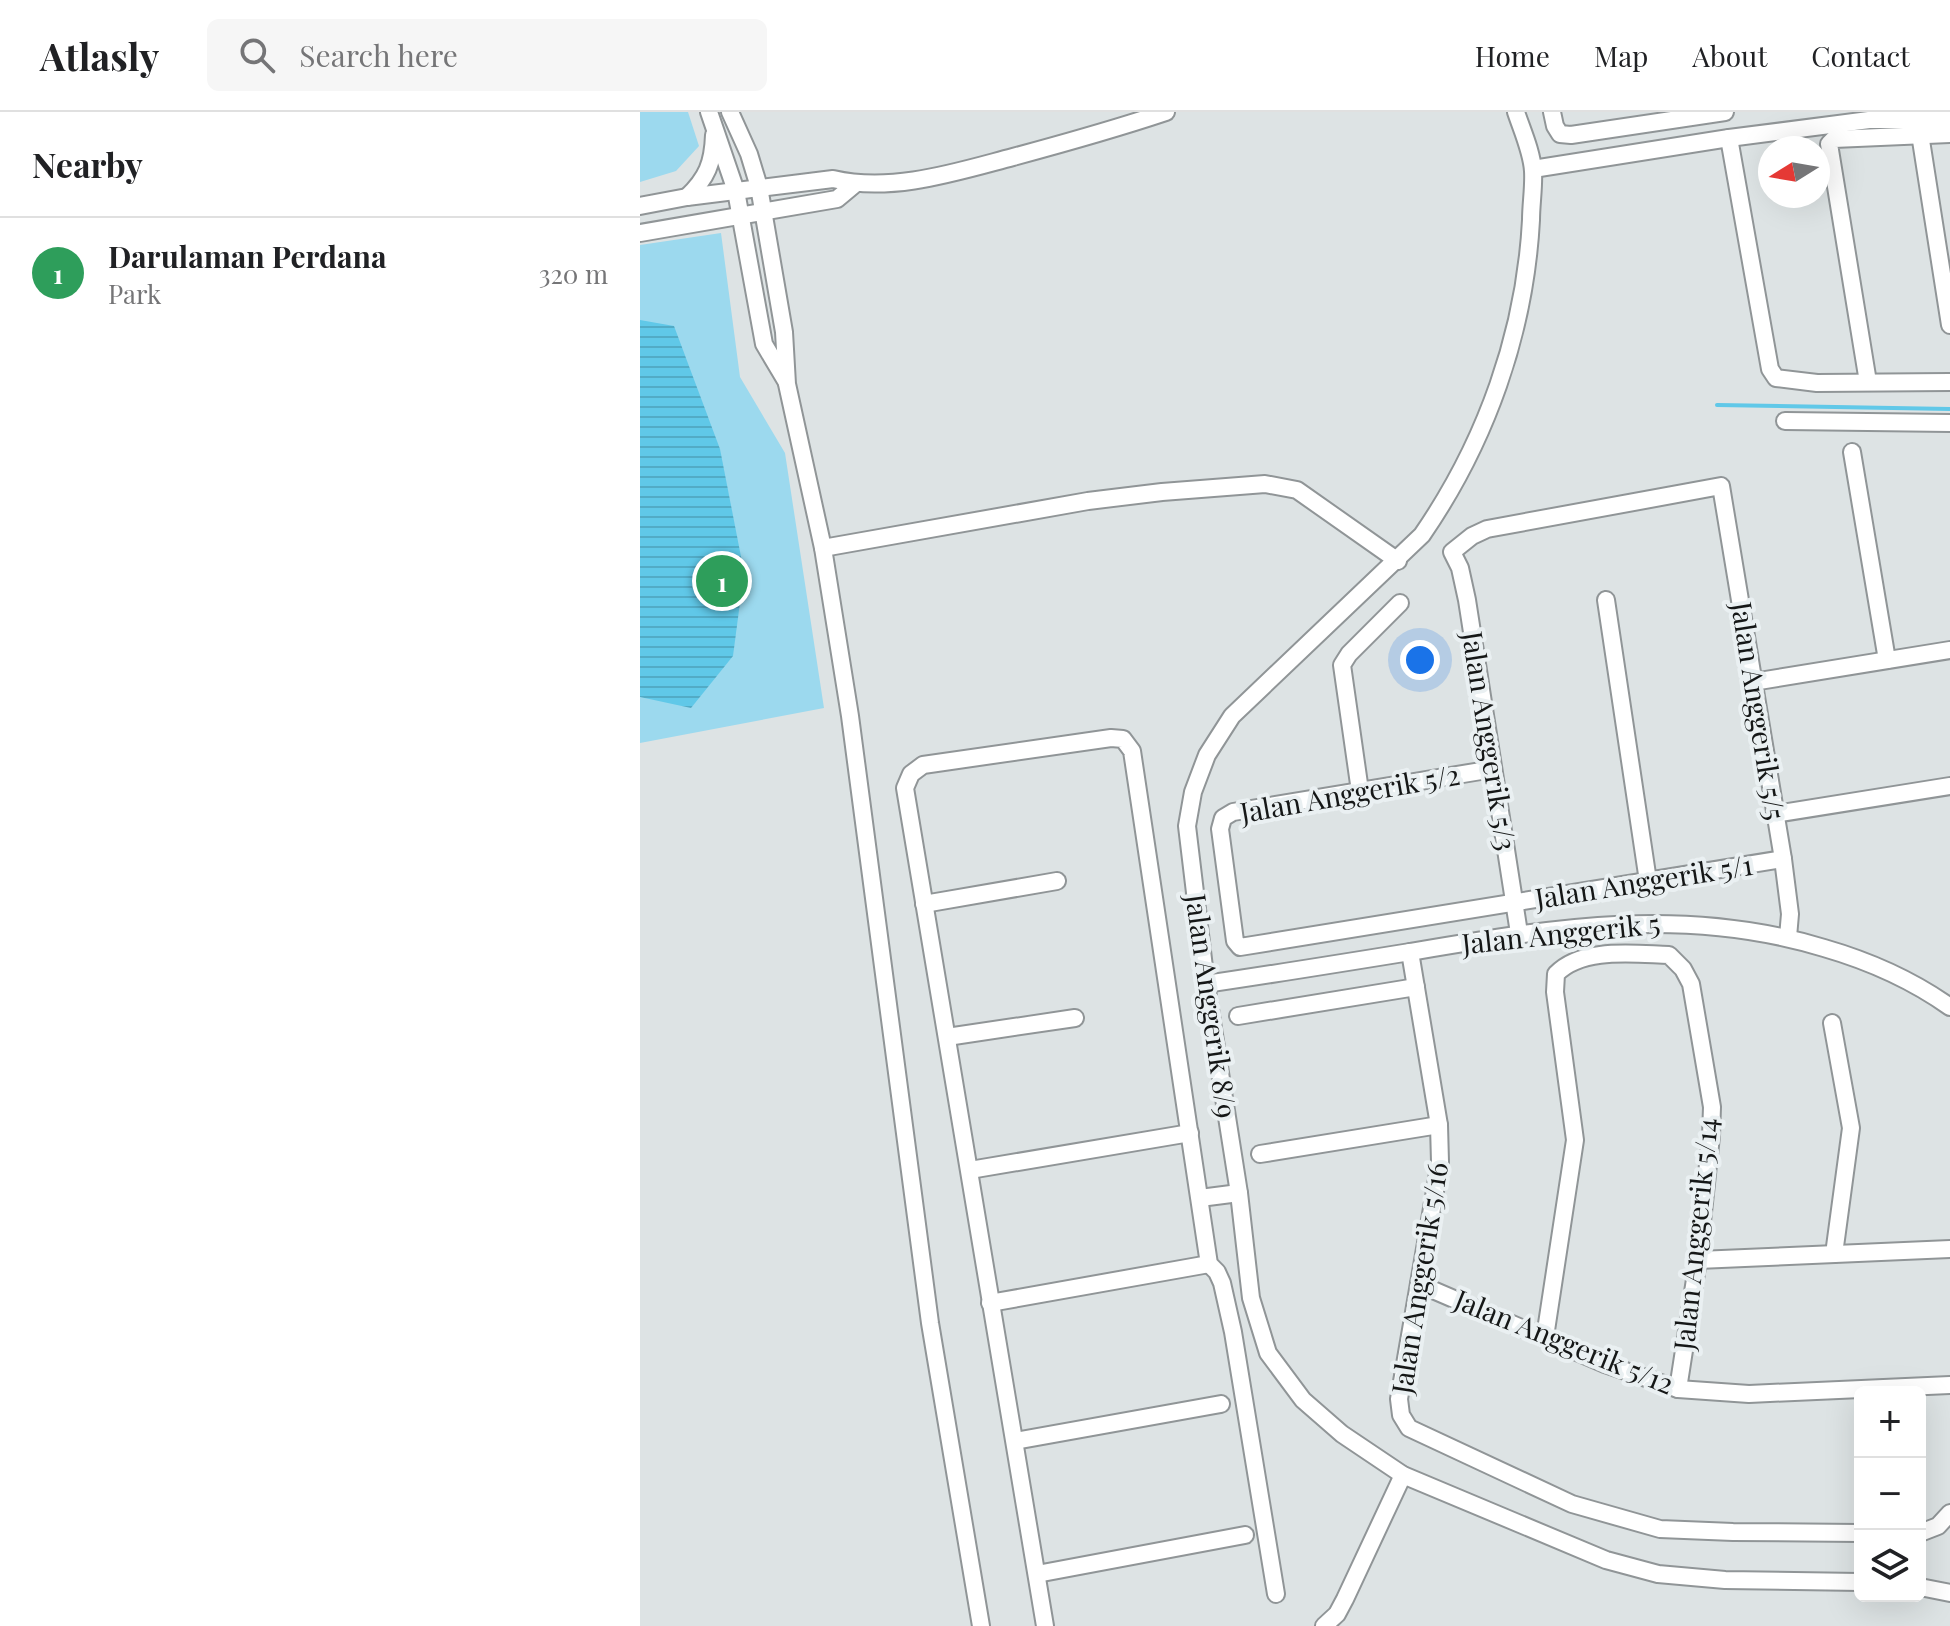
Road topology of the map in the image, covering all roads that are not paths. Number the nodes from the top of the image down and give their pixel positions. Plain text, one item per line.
1 (730, 112) edge
2 (1166, 112) edge
3 (1516, 112) edge
4 (1552, 112) edge
5 (1725, 112) edge
6 (1660, 117) edge
7 (712, 119) edge
8 (1950, 120) edge
9 (1920, 134) junction
10 (1950, 134) edge
11 (1729, 138) junction
12 (1533, 169) junction
13 (855, 184) junction
14 (759, 187) junction
15 (736, 191) junction
16 (687, 197) junction
17 (640, 207) edge
18 (763, 211) junction
19 (741, 215) junction
20 (701, 221) junction
21 (642, 232) edge
22 (747, 250) junction
23 (1950, 325) edge
24 (1868, 382) junction
25 (1950, 382) edge
26 (787, 384) junction
27 (1785, 421) dead end
28 (1950, 423) edge
29 (1852, 452) dead end
30 (1721, 486) joint
31 (823, 548) junction
32 (1398, 561) junction
33 (1606, 600) dead end
34 (1400, 603) dead end
35 (1950, 650) edge
36 (1887, 660) junction
37 (1753, 682) junction
38 (1493, 769) junction
39 (1950, 786) edge
40 (1360, 791) junction
41 (1775, 814) junction
42 (1783, 859) junction
43 (1057, 881) dead end
44 (1648, 881) junction
45 (1227, 882) joint
46 (924, 904) junction
47 (1514, 904) junction
48 (1519, 933) junction
49 (1788, 937) junction
50 (1410, 952) junction
51 (1206, 984) junction
52 (1416, 987) junction
53 (1950, 1007) edge
54 (1238, 1016) dead end
55 (1075, 1018) dead end
56 (1832, 1023) dead end
57 (947, 1037) junction
58 (1439, 1125) junction
59 (1190, 1133) junction
60 (1260, 1154) dead end
61 (970, 1170) junction
62 (1239, 1193) junction
63 (1200, 1198) junction
64 (1950, 1249) edge
65 (1834, 1254) junction
66 (1698, 1260) junction
67 (1209, 1264) junction
68 (1419, 1284) junction
69 (990, 1303) junction
70 (1545, 1337) junction
71 (1950, 1385) edge
72 (1678, 1389) junction
73 (1221, 1404) dead end
74 (1015, 1441) junction
75 (1403, 1475) junction
76 (1950, 1513) edge
77 (1926, 1531) edge
78 (1854, 1533) edge
79 (1245, 1535) dead end
80 (1037, 1574) junction
81 (1854, 1582) edge
82 (1926, 1588) edge
83 (1950, 1593) edge
84 (1276, 1594) dead end
85 (981, 1626) edge
86 (1045, 1626) edge
87 (1324, 1626) edge

1 - 14 street
2 - 13 street
3 - 12 street, Jalan Anggerik 8/9
4 - 6 street
5 - 6 street
7 - 15 street
7 - 16 street
8 - 11 street
9 - 10 street
9 - 23 street
9 - 24 street
11 - 12 street
11 - 24 street
12 - 32 street, Jalan Anggerik 8/9
13 - 14 street
13 - 18 street
14 - 15 street
14 - 18 street
15 - 16 street
15 - 19 street
16 - 17 street
17 - 21 street
18 - 19 street
18 - 26 street
19 - 20 street
19 - 22 street
20 - 21 street
20 - 22 street
22 - 26 street
24 - 25 street
26 - 31 street
27 - 28 street
29 - 36 street
30 - 37 street, Jalan Anggerik 5/5
30 - 38 street, Jalan Anggerik 5/3
31 - 32 street
31 - 85 street
32 - 51 street, Jalan Anggerik 8/9
33 - 44 street
34 - 40 street
35 - 36 street
36 - 37 street
37 - 41 street, Jalan Anggerik 5/5
38 - 40 street, Jalan Anggerik 5/2
38 - 47 street, Jalan Anggerik 5/3
39 - 41 street
40 - 45 street, Jalan Anggerik 5/2
41 - 42 street, Jalan Anggerik 5/5
42 - 44 street, Jalan Anggerik 5/1
42 - 49 street, Jalan Anggerik 5/5
43 - 46 street
44 - 47 street, Jalan Anggerik 5/1
45 - 47 street, Jalan Anggerik 5/1
46 - 57 street
46 - 59 street
47 - 48 street, Jalan Anggerik 5/3
48 - 49 street, Jalan Anggerik 5
48 - 50 street, Jalan Anggerik 5
49 - 53 street, Jalan Anggerik 5
50 - 51 street, Jalan Anggerik 5
50 - 52 street, Jalan Anggerik 5/16
51 - 62 street, Jalan Anggerik 8/9
52 - 54 street
52 - 58 street, Jalan Anggerik 5/16
55 - 57 street
56 - 65 street
57 - 61 street
58 - 60 street
58 - 68 street, Jalan Anggerik 5/16
59 - 61 street
59 - 63 street
61 - 69 street
62 - 63 street
62 - 75 street, Jalan Anggerik 8/9
63 - 67 street
64 - 65 street
65 - 66 street
66 - 70 street, Jalan Anggerik 5/14
66 - 72 street, Jalan Anggerik 5/14
67 - 69 street
67 - 84 street
68 - 70 street, Jalan Anggerik 5/12
68 - 78 street, Jalan Anggerik 5/16
69 - 74 street
70 - 72 street, Jalan Anggerik 5/12
71 - 72 street, Jalan Anggerik 5/12
73 - 74 street
74 - 80 street
75 - 81 street, Jalan Anggerik 8/9
75 - 87 street
76 - 77 street
79 - 80 street
80 - 86 street
82 - 83 street

